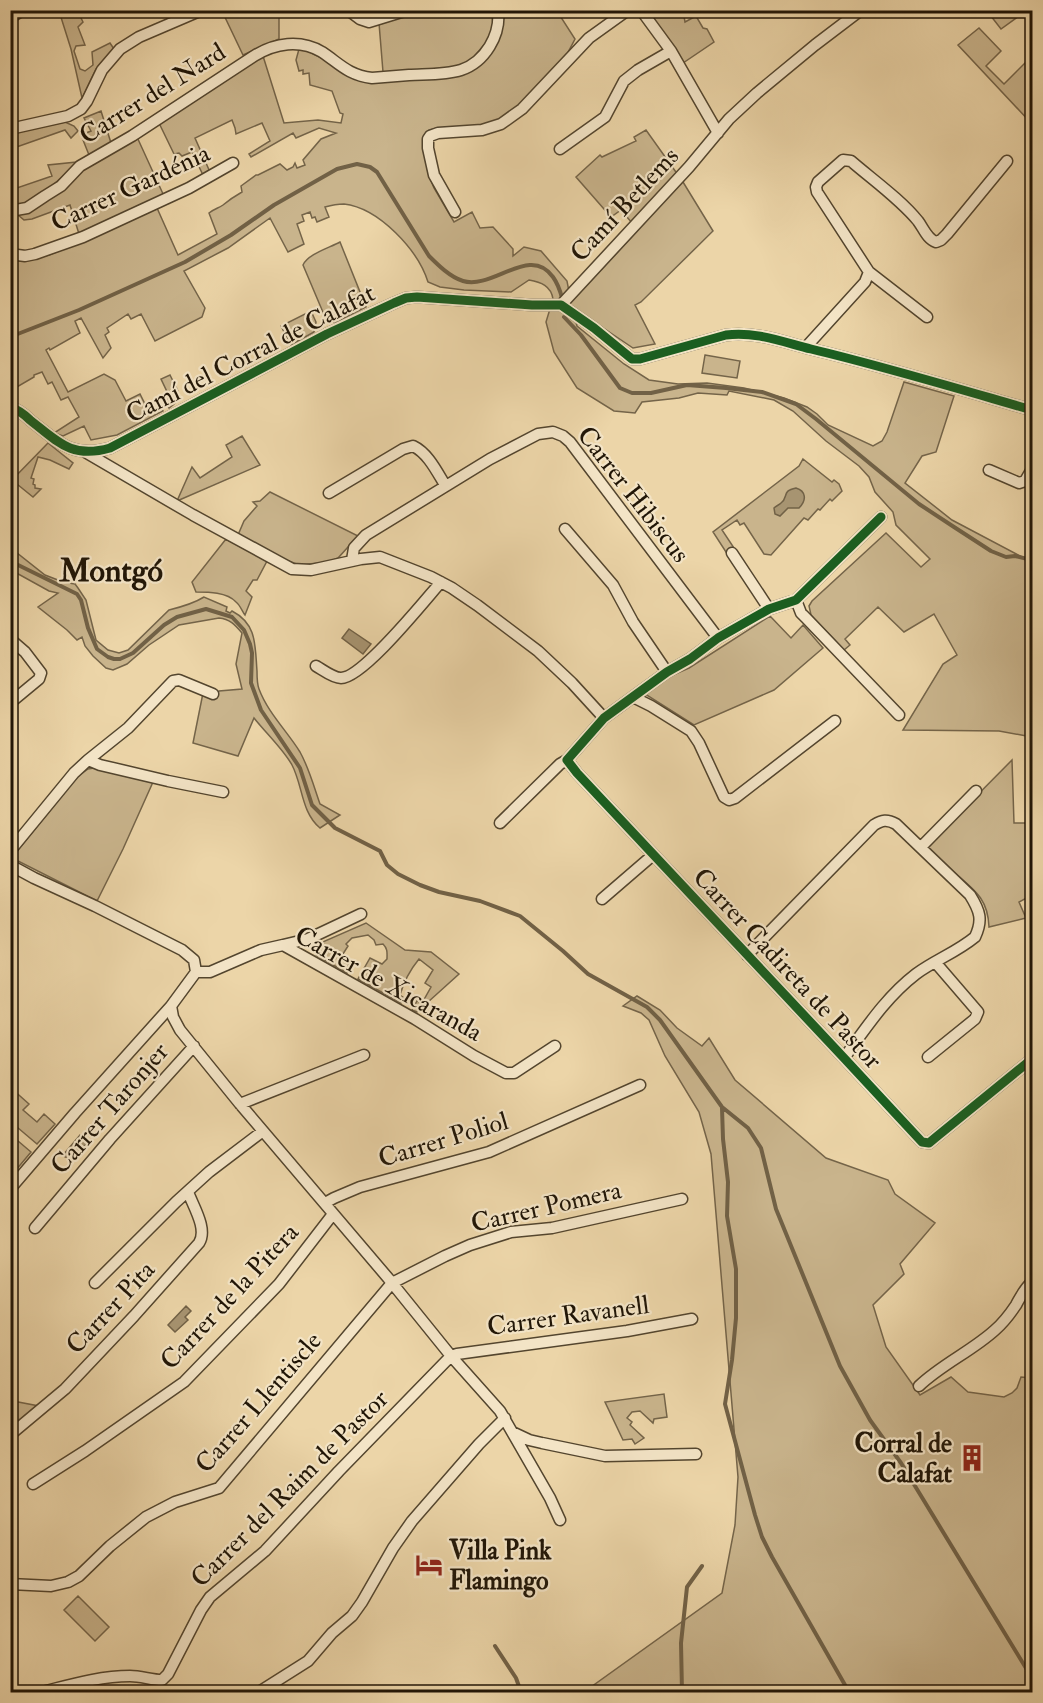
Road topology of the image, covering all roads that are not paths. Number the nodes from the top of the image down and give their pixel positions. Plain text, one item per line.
1 (23, 10) edge
2 (202, 10) edge
3 (348, 10) edge
4 (408, 10) edge
5 (498, 10) edge
6 (628, 10) edge
7 (641, 10) edge
8 (861, 10) edge
9 (10, 18) edge
10 (671, 51) junction
11 (10, 129) edge
12 (718, 133) junction
13 (560, 149) dead end
14 (1007, 160) dead end
15 (233, 163) dead end
16 (10, 211) edge
17 (454, 212) dead end
18 (10, 254) edge
19 (869, 272) junction
20 (561, 305) junction
21 (927, 317) dead end
22 (806, 347) junction
23 (10, 407) edge
24 (1032, 410) edge
25 (85, 452) junction
26 (1032, 469) edge
27 (989, 470) dead end
28 (446, 485) junction
29 (329, 493) dead end
30 (881, 517) dead end
31 (565, 529) dead end
32 (732, 553) dead end
33 (352, 560) junction
34 (441, 582) junction
35 (796, 600) junction
36 (769, 609) junction
37 (10, 639) edge
38 (718, 639) junction
39 (316, 666) dead end
40 (667, 672) junction
41 (213, 694) dead end
42 (633, 697) junction
43 (10, 703) edge
44 (899, 715) dead end
45 (604, 718) junction
46 (835, 721) dead end
47 (88, 760) junction
48 (567, 760) junction
49 (976, 791) dead end
50 (223, 792) dead end
51 (500, 823) dead end
52 (921, 847) junction
53 (10, 851) edge
54 (654, 855) junction
55 (10, 865) edge
56 (602, 899) dead end
57 (361, 914) dead end
58 (283, 945) junction
59 (747, 956) junction
60 (935, 962) junction
61 (196, 972) junction
62 (171, 1006) junction
63 (555, 1046) dead end
64 (194, 1047) junction
65 (364, 1055) dead end
66 (928, 1057) dead end
67 (844, 1058) junction
68 (1032, 1059) edge
69 (640, 1085) dead end
70 (240, 1104) junction
71 (263, 1131) junction
72 (10, 1189) edge
73 (188, 1192) junction
74 (682, 1199) dead end
75 (325, 1203) junction
76 (333, 1214) junction
77 (35, 1228) dead end
78 (1032, 1282) edge
79 (95, 1283) dead end
80 (392, 1283) junction
81 (692, 1319) dead end
82 (451, 1356) junction
83 (919, 1386) dead end
84 (505, 1418) junction
85 (513, 1432) junction
86 (10, 1435) edge
87 (696, 1454) dead end
88 (33, 1484) dead end
89 (560, 1520) dead end
90 (10, 1577) edge
91 (10, 1584) edge
92 (23, 1585) junction
93 (42, 1692) edge
94 (259, 1692) edge

1 - 9 street
2 - 11 street
3 - 4 street
5 - 16 street, Carrer del Nard
6 - 17 street
7 - 10 street
8 - 12 street, Camí Betlems
10 - 12 street
10 - 13 street
12 - 20 street, Camí Betlems
14 - 19 street
15 - 18 street, Carrer Gardénia
19 - 21 street
19 - 22 street
20 - 22 street
20 - 25 street, Camí del Corral de Calafat
22 - 24 street
23 - 25 street
25 - 33 street
26 - 27 street
28 - 29 street
28 - 33 street, Carrer Hibiscus
28 - 38 street, Carrer Hibiscus
30 - 35 street
31 - 40 street
32 - 36 street
33 - 34 street
34 - 39 street
34 - 45 street
35 - 36 street
35 - 44 street
36 - 38 street
37 - 43 street
38 - 40 street
40 - 42 street
41 - 47 street
42 - 45 street
42 - 46 street
45 - 48 street
47 - 50 street
47 - 53 street
48 - 51 street
48 - 54 street, Carrer Cadireta de Pastor
49 - 52 street
52 - 59 street
52 - 60 street
54 - 56 street
54 - 59 street, Carrer Cadireta de Pastor
55 - 61 street
57 - 58 street
58 - 61 street, Carrer de Xicaranda
58 - 63 street, Carrer de Xicaranda
59 - 67 street, Carrer Cadireta de Pastor
60 - 66 street
60 - 67 street
61 - 62 street
62 - 64 street
62 - 72 street
64 - 70 street
64 - 77 street, Carrer Taronjer
65 - 70 street
67 - 68 street, Carrer Cadireta de Pastor
69 - 75 street, Carrer Poliol
70 - 71 street
71 - 73 street, Carrer Pita
71 - 75 street
73 - 79 street, Carrer Pita
73 - 86 street, Carrer Pita
74 - 80 street, Carrer Pomera
75 - 76 street
76 - 80 street
76 - 88 street, Carrer de la Pitera
78 - 83 street
80 - 82 street
80 - 92 street, Carrer Llentiscle
81 - 82 street, Carrer Ravanell
82 - 84 street
82 - 93 street, Carrer del Raim de Pastor
84 - 85 street
84 - 94 street
85 - 87 street
85 - 89 street
90 - 92 street
91 - 92 street, Carrer Llentiscle

